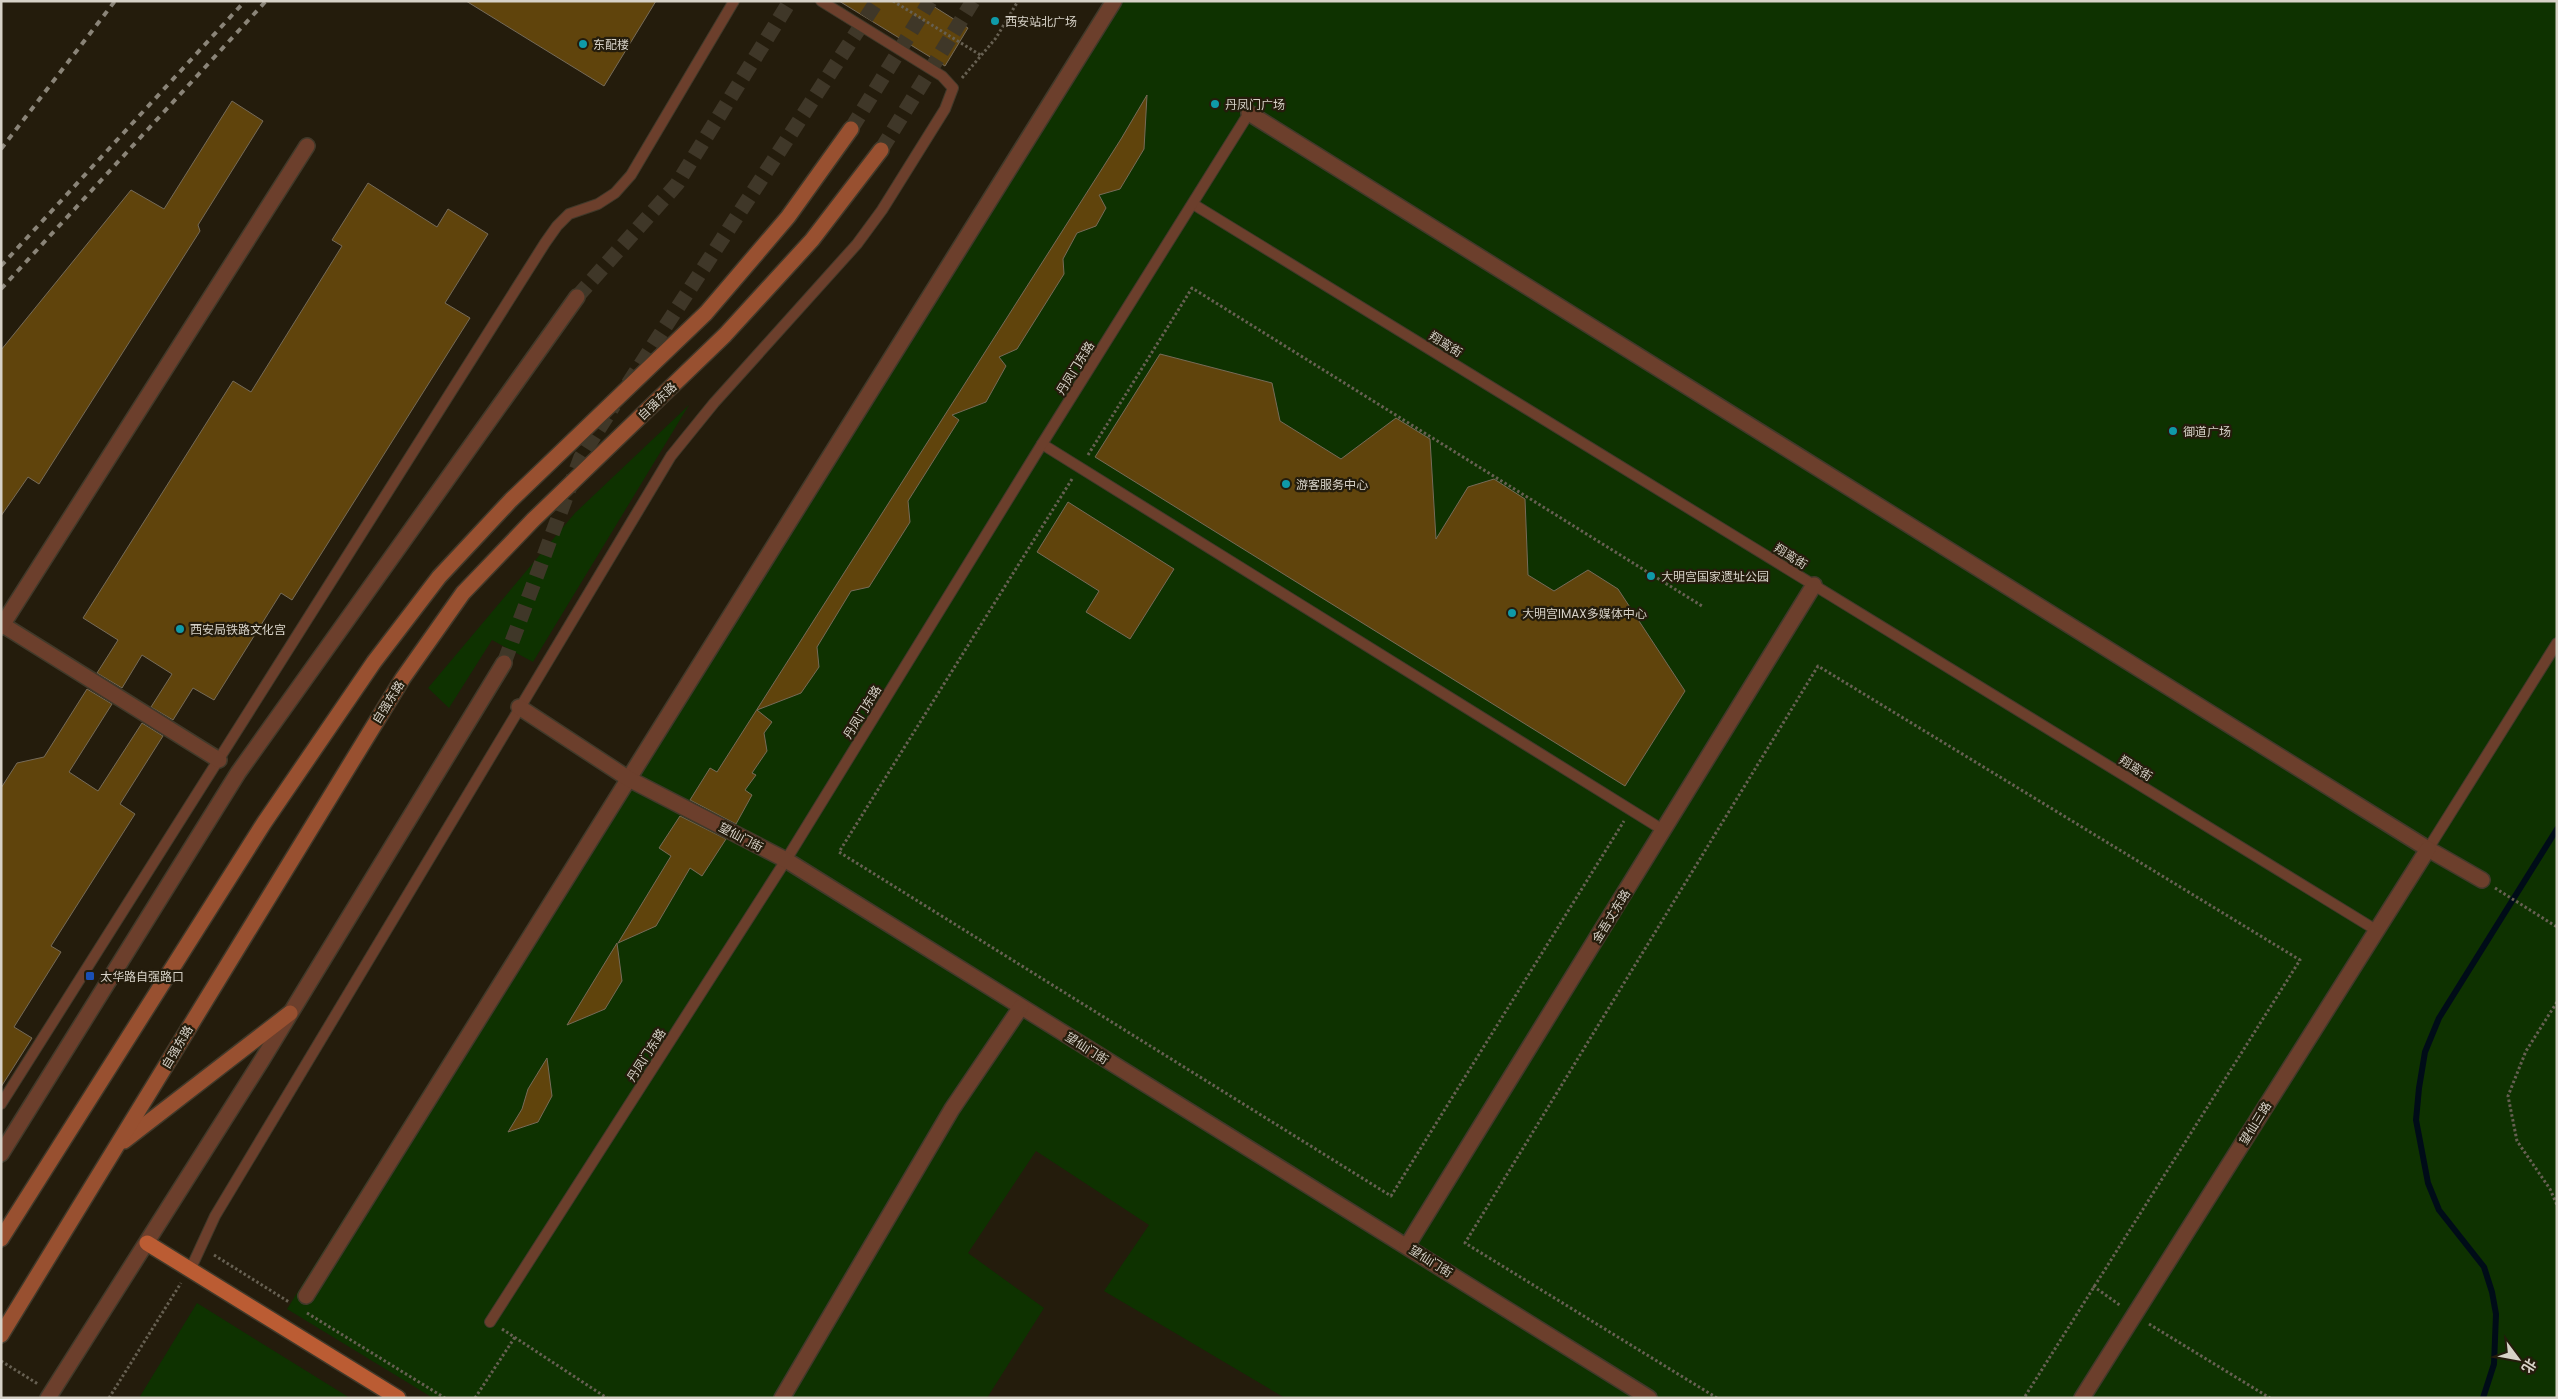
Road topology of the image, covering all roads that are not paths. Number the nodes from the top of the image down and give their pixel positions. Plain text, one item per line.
1 (734, 1) edge
2 (821, 1) edge
3 (1114, 1) edge
4 (1249, 113) joint
5 (850, 129) tunnel mouth
6 (307, 146) dead end
7 (880, 150) tunnel mouth
8 (1192, 204) junction
9 (577, 297) tunnel mouth
10 (1042, 444) junction
11 (1814, 585) junction
12 (2, 626) edge
13 (2557, 643) edge
14 (504, 663) tunnel mouth
15 (519, 707) junction
16 (220, 760) junction
17 (628, 779) junction
18 (1663, 830) junction
19 (2428, 849) junction
20 (786, 860) junction
21 (2482, 880) road end
22 (2376, 930) junction
23 (1021, 1007) junction
24 (290, 1013) junction
25 (1, 1104) edge
26 (117, 1146) junction
27 (1, 1154) edge
28 (1, 1239) edge
29 (147, 1243) junction
30 (1407, 1246) junction
31 (190, 1268) junction
32 (304, 1303) road end
33 (490, 1322) road end
34 (1, 1335) edge
35 (50, 1395) edge
36 (398, 1398) edge
37 (782, 1398) edge
38 (1649, 1398) edge
39 (2082, 1398) edge

1 - 16 lane
2 - 15 lane
3 - 17 street
4 - 8 lane, 丹凤门东路
4 - 19 street
5 - 28 main road
6 - 12 street
7 - 26 main road, 自强东路
8 - 10 lane, 丹凤门东路
8 - 11 lane, 翔鸾街
9 - 27 street
10 - 18 lane
10 - 20 lane, 丹凤门东路
11 - 18 street, 金吾丈东路
11 - 22 lane, 翔鸾街
12 - 16 street
13 - 19 lane
14 - 24 street
15 - 17 street, 望仙门街
15 - 31 lane
16 - 25 lane
17 - 20 street, 望仙门街
17 - 32 street
18 - 30 street, 金吾丈东路
19 - 21 street
19 - 22 street, 望仙三路
20 - 23 street, 望仙门街
20 - 33 lane, 丹凤门东路
22 - 39 street, 望仙三路
23 - 30 street, 望仙门街
23 - 37 street
24 - 26 main road
24 - 29 street
26 - 34 main road, 自强东路
29 - 31 main road
29 - 35 street
30 - 38 street, 望仙门街
31 - 36 main road

